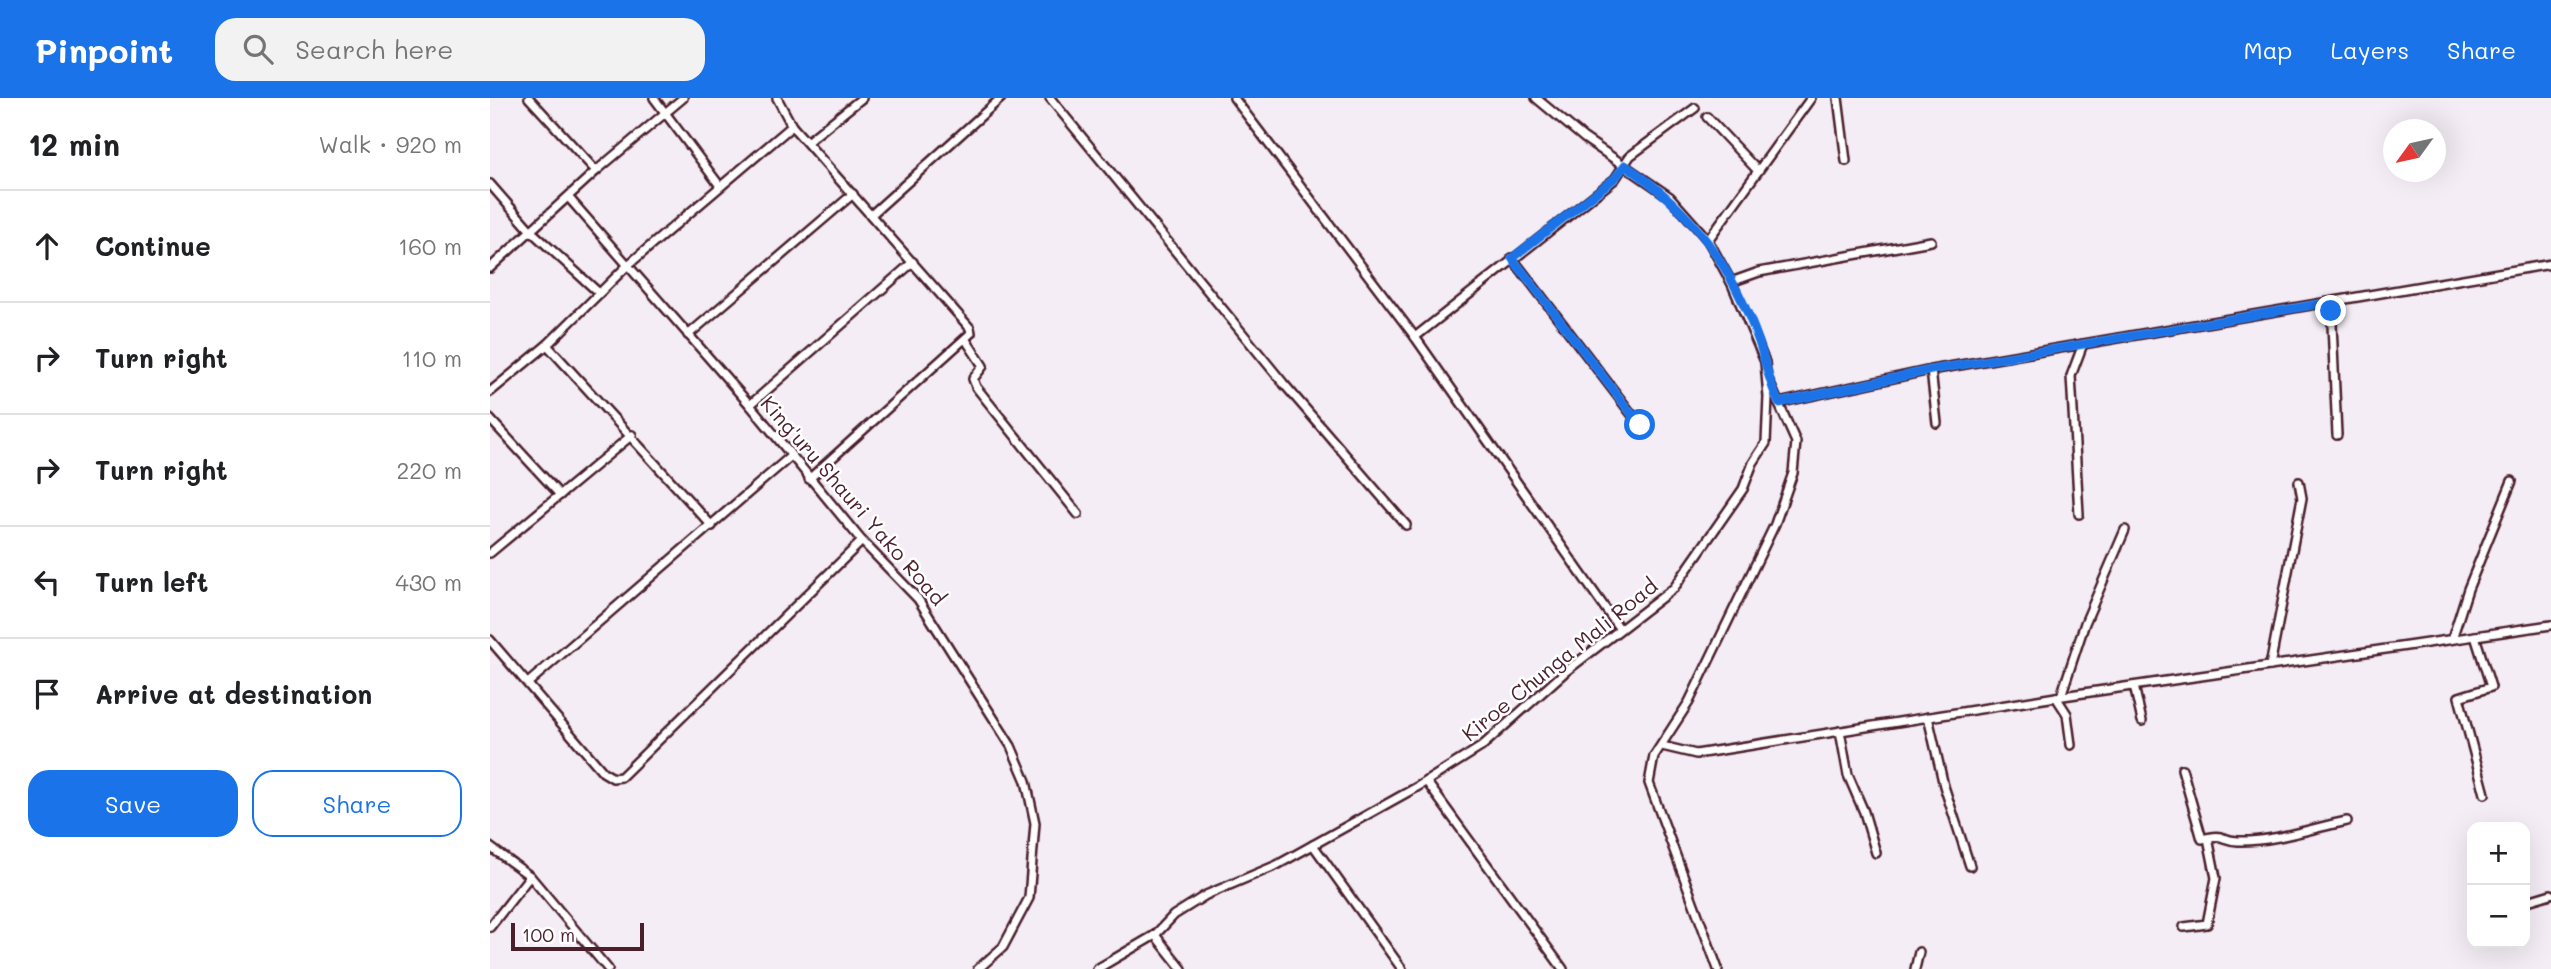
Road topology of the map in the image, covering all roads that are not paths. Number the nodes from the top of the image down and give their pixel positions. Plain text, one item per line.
1 (529, 98) edge
2 (543, 98) edge
3 (654, 98) edge
4 (683, 98) edge
5 (777, 98) edge
6 (862, 98) edge
7 (1001, 98) edge
8 (1050, 98) edge
9 (1234, 98) edge
10 (1536, 98) edge
11 (1811, 98) edge
12 (1838, 98) edge
13 (536, 105) junction
14 (1695, 108) dead end
15 (666, 114) junction
16 (1707, 117) dead end
17 (792, 126) junction
18 (807, 142) junction
19 (1846, 161) dead end
20 (1625, 165) junction
21 (596, 171) junction
22 (1758, 171) junction
23 (490, 184) edge
24 (720, 187) junction
25 (853, 194) junction
26 (569, 198) junction
27 (871, 215) junction
28 (531, 231) junction
29 (1708, 240) junction
30 (1931, 241) dead end
31 (1512, 258) junction
32 (913, 262) junction
33 (2551, 264) edge
34 (628, 265) junction
35 (490, 268) edge
36 (1731, 282) junction
37 (599, 293) junction
38 (2331, 302) junction
39 (688, 335) junction
40 (1415, 337) junction
41 (966, 340) junction
42 (2083, 344) junction
43 (547, 345) junction
44 (1931, 370) junction
45 (1766, 374) junction
46 (490, 392) edge
47 (1779, 403) junction
48 (750, 405) junction
49 (490, 419) edge
50 (1937, 423) dead end
51 (1640, 425) dead end
52 (632, 435) junction
53 (2337, 435) dead end
54 (791, 456) junction
55 (810, 479) junction
56 (2512, 481) dead end
57 (2299, 482) dead end
58 (559, 495) junction
59 (1078, 514) dead end
60 (2079, 514) dead end
61 (1405, 525) dead end
62 (712, 526) junction
63 (2125, 530) dead end
64 (862, 541) junction
65 (490, 553) edge
66 (2551, 625) edge
67 (1619, 628) junction
68 (2475, 636) junction
69 (2452, 639) junction
70 (490, 640) edge
71 (2270, 666) junction
72 (528, 683) junction
73 (2134, 686) junction
74 (2059, 697) junction
75 (1928, 718) junction
76 (2142, 721) dead end
77 (1840, 731) junction
78 (2071, 745) dead end
79 (1662, 746) junction
80 (2182, 769) dead end
81 (1426, 781) junction
82 (2485, 794) dead end
83 (2347, 821) dead end
84 (2208, 838) junction
85 (1313, 845) junction
86 (490, 847) edge
87 (1876, 853) dead end
88 (1970, 866) dead end
89 (530, 876) junction
90 (2551, 894) edge
91 (2531, 900) dead end
92 (490, 927) edge
93 (2184, 927) dead end
94 (1155, 935) junction
95 (1919, 952) dead end
96 (608, 969) edge
97 (978, 969) edge
98 (1097, 969) edge
99 (1182, 969) edge
100 (1402, 969) edge
101 (1563, 969) edge
102 (1718, 969) edge
103 (1915, 969) edge

1 - 13 street
2 - 13 street
3 - 15 street
4 - 15 street
5 - 17 street
6 - 18 street
7 - 27 street
8 - 61 street
9 - 40 street
10 - 20 street, Kiroe Chunga Mali Road
11 - 22 street
12 - 19 street
13 - 21 street
14 - 20 street
15 - 21 street
15 - 24 street
16 - 22 street
17 - 18 street
17 - 24 street
18 - 25 street
20 - 29 street, Kiroe Chunga Mali Road
20 - 31 street
21 - 26 street
22 - 29 street
23 - 28 street
24 - 34 street
25 - 27 street
25 - 39 street
26 - 28 street
26 - 34 street, King'uru Shauri Yako Road
27 - 32 street
28 - 35 street
28 - 37 street
29 - 36 street, Kiroe Chunga Mali Road
30 - 36 street
31 - 40 street
31 - 51 street
32 - 41 street
32 - 48 street
33 - 38 street
34 - 37 street
34 - 39 street, King'uru Shauri Yako Road
36 - 45 street, Kiroe Chunga Mali Road
37 - 43 street
38 - 42 street
38 - 53 street
39 - 48 street, King'uru Shauri Yako Road
40 - 67 street
41 - 55 street
41 - 59 street
42 - 44 street
42 - 60 street
43 - 46 street
43 - 52 street
44 - 47 street
44 - 50 street
45 - 47 street
45 - 67 street, Kiroe Chunga Mali Road
47 - 79 street
48 - 54 street, King'uru Shauri Yako Road
49 - 58 street
52 - 58 street
52 - 62 street
54 - 55 street, King'uru Shauri Yako Road
54 - 62 street
55 - 64 street, King'uru Shauri Yako Road
56 - 69 street
57 - 71 street
58 - 65 street
62 - 72 street
63 - 74 street
64 - 72 street
64 - 97 street, King'uru Shauri Yako Road
66 - 68 street
67 - 81 street, Kiroe Chunga Mali Road
68 - 69 street
68 - 82 street
69 - 71 street
70 - 72 street
71 - 73 street
73 - 74 street
73 - 76 street
74 - 75 street
74 - 78 street
75 - 77 street
75 - 88 street
77 - 79 street
77 - 87 street
79 - 102 street
80 - 84 street
81 - 85 street, Kiroe Chunga Mali Road
81 - 101 street
83 - 84 street
84 - 93 street
85 - 94 street, Kiroe Chunga Mali Road
85 - 100 street
86 - 89 street
89 - 92 street
89 - 96 street
90 - 91 street
94 - 98 street, Kiroe Chunga Mali Road
94 - 99 street
95 - 103 street

